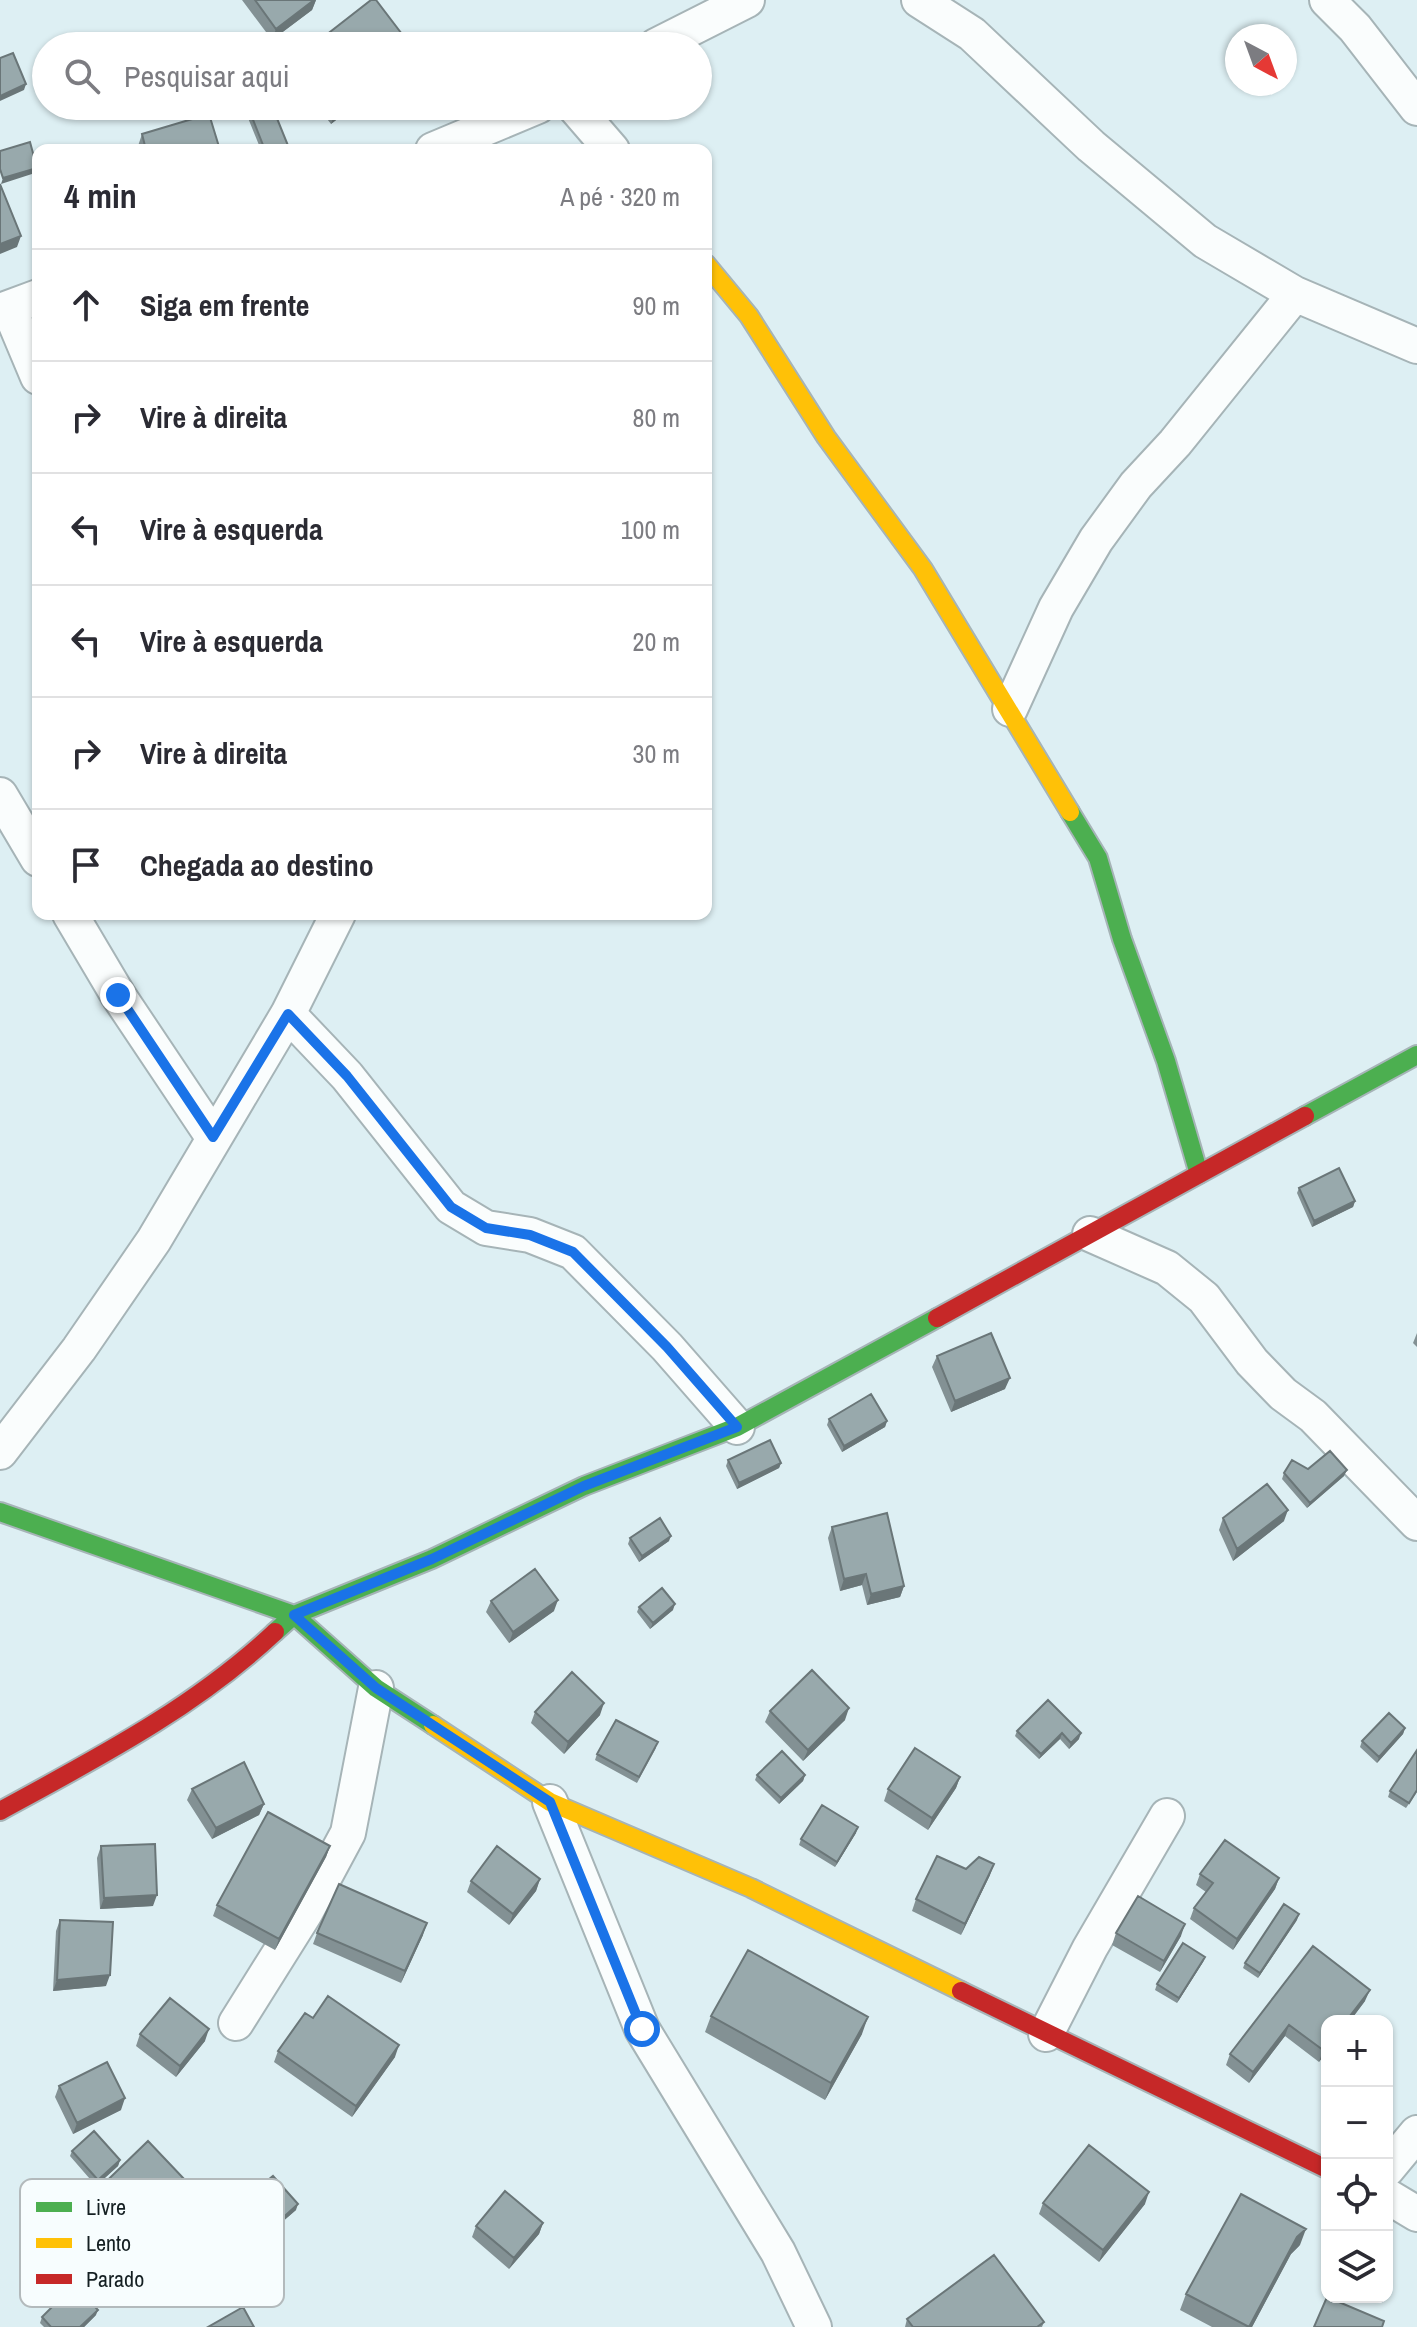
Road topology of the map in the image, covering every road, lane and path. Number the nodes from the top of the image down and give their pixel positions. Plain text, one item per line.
1 (747, 0) edge
2 (919, 0) edge
3 (1327, 0) edge
4 (684, 32) edge
5 (1417, 108) edge
6 (505, 120) edge
7 (586, 120) edge
8 (447, 144) edge
9 (607, 144) edge
10 (712, 271) edge
11 (1295, 294) junction
12 (16, 305) edge
13 (1417, 346) edge
14 (32, 357) edge
15 (1010, 709) junction
16 (0, 795) edge
17 (32, 849) edge
18 (74, 920) edge
19 (335, 920) edge
20 (288, 1014) junction
21 (1417, 1055) edge
22 (213, 1137) junction
23 (1199, 1174) junction
24 (1090, 1234) junction
25 (737, 1427) junction
26 (0, 1452) edge
27 (0, 1512) edge
28 (1417, 1523) edge
29 (294, 1615) junction
30 (376, 1688) junction
31 (550, 1802) junction
32 (0, 1811) edge
33 (1167, 1816) dead end
34 (236, 2023) dead end
35 (1046, 2034) junction
36 (1417, 2133) edge
37 (1393, 2162) edge
38 (1321, 2166) edge
39 (1393, 2200) edge
40 (1417, 2214) edge
41 (814, 2327) edge

1 - 4 street
2 - 11 street
3 - 5 street
6 - 8 street
7 - 9 street
10 - 15 street
11 - 13 street
11 - 15 street
12 - 14 street
15 - 23 street
16 - 17 street
18 - 22 street
19 - 20 street
20 - 22 street
20 - 25 street
21 - 23 street
22 - 26 street
23 - 24 street
24 - 25 street
24 - 28 street
25 - 29 street
27 - 29 street
29 - 30 street
29 - 32 street
30 - 31 street
30 - 34 street
31 - 35 street
31 - 41 street
33 - 35 street
35 - 38 street
36 - 37 street
39 - 40 street

